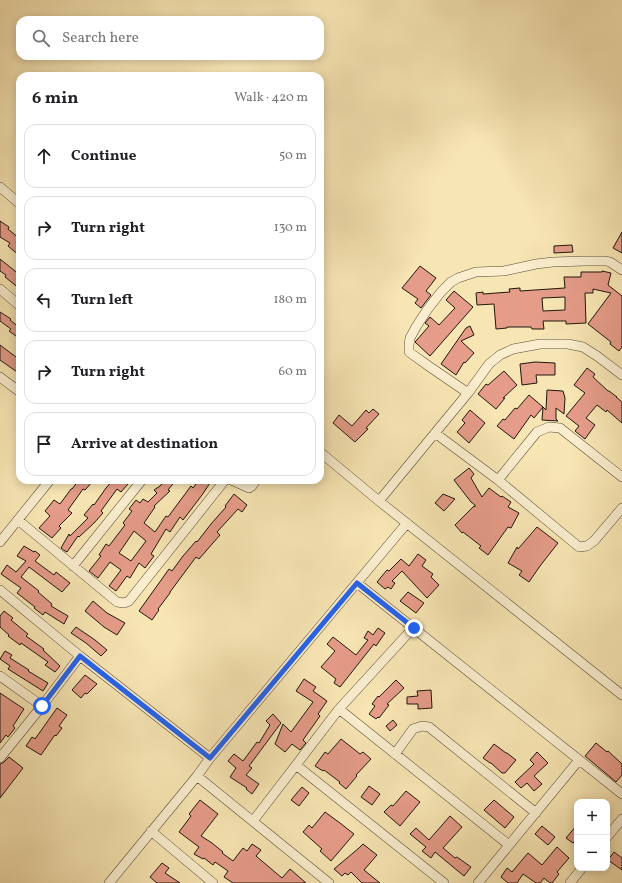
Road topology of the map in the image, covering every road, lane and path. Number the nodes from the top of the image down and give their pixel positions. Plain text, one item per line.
1 (0, 187) edge
2 (16, 201) edge
3 (622, 270) edge
4 (0, 289) edge
5 (16, 303) edge
6 (622, 375) edge
7 (0, 377) edge
8 (16, 389) edge
9 (468, 393) junction
10 (435, 433) junction
11 (324, 455) edge
12 (622, 478) edge
13 (498, 480) junction
14 (47, 484) edge
15 (139, 484) edge
16 (221, 484) edge
17 (240, 484) edge
18 (253, 484) edge
19 (379, 501) junction
20 (622, 508) edge
21 (18, 520) junction
22 (406, 523) junction
23 (0, 542) edge
24 (73, 566) junction
25 (357, 583) junction
26 (0, 590) edge
27 (414, 628) junction
28 (80, 656) junction
29 (0, 676) edge
30 (622, 694) edge
31 (42, 706) junction
32 (339, 709) junction
33 (395, 754) junction
34 (0, 758) edge
35 (210, 758) junction
36 (579, 760) junction
37 (296, 765) junction
38 (197, 776) junction
39 (622, 794) edge
40 (536, 813) junction
41 (622, 819) edge
42 (253, 821) junction
43 (151, 831) junction
44 (609, 835) edge
45 (509, 845) junction
46 (580, 871) edge
47 (206, 881) edge
48 (108, 883) edge
49 (329, 883) edge
50 (444, 883) edge
51 (478, 883) edge
52 (570, 883) edge

1 - 2 street
3 - 9 street
4 - 5 street
6 - 9 street
7 - 8 street
9 - 10 street
10 - 13 street
10 - 19 street
11 - 19 street
12 - 13 street
13 - 20 street
14 - 21 street
15 - 24 street
16 - 24 street
17 - 18 street
19 - 22 street
21 - 23 street
21 - 24 street
22 - 25 street
22 - 30 street
25 - 27 street
25 - 35 street
26 - 28 street
27 - 32 street
27 - 36 street
28 - 31 street
28 - 35 street
29 - 31 street
31 - 34 street
32 - 33 street
32 - 37 street
33 - 40 street
33 - 45 street
35 - 38 street
36 - 39 street
36 - 40 street
37 - 42 street
37 - 50 street
38 - 42 street
38 - 43 street
40 - 45 street
41 - 44 street
42 - 49 street
43 - 47 street
43 - 48 street
45 - 51 street
46 - 52 street

